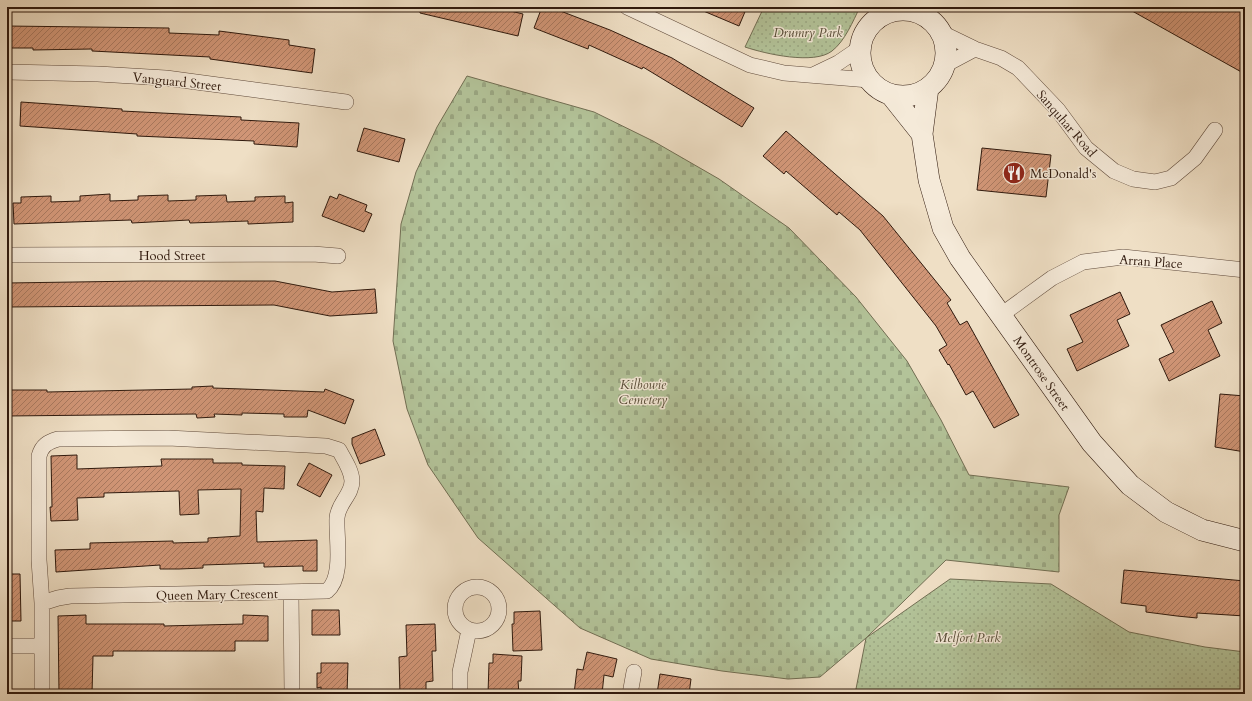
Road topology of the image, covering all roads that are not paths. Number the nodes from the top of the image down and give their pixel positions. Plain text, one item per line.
1 (627, 7) edge
2 (920, 10) edge
3 (881, 12) edge
4 (942, 33) junction
5 (860, 48) junction
6 (975, 49) junction
7 (945, 65) junction
8 (7, 72) edge
9 (812, 76) junction
10 (869, 80) junction
11 (928, 88) junction
12 (891, 95) junction
13 (346, 102) dead end
14 (1215, 130) dead end
15 (922, 134) junction
16 (7, 255) edge
17 (338, 256) dead end
18 (1245, 270) edge
19 (1001, 315) junction
20 (1245, 541) edge
21 (291, 593) junction
22 (42, 603) junction
23 (469, 630) dead end
24 (7, 646) edge
25 (42, 646) junction
26 (634, 672) dead end
27 (42, 694) edge
28 (292, 694) edge
29 (460, 694) edge
30 (630, 694) edge

1 - 9 street
2 - 3 street
2 - 4 street
3 - 5 street
4 - 6 street, Sanquhar Road
4 - 7 street
5 - 9 street
5 - 10 street
6 - 7 street
6 - 14 street, Sanquhar Road
7 - 11 street
8 - 13 street, Vanguard Street
9 - 10 street
10 - 12 street
11 - 12 street
11 - 15 street, Montrose Street
12 - 15 street, Montrose Street
15 - 19 street, Montrose Street
16 - 17 street, Hood Street
18 - 19 street, Arran Place
19 - 20 street, Montrose Street
21 - 22 street, Queen Mary Crescent
21 - 22 street
21 - 28 street, Queen Mary Crescent
22 - 25 street
23 - 29 street
24 - 25 street
25 - 27 street
26 - 30 street

